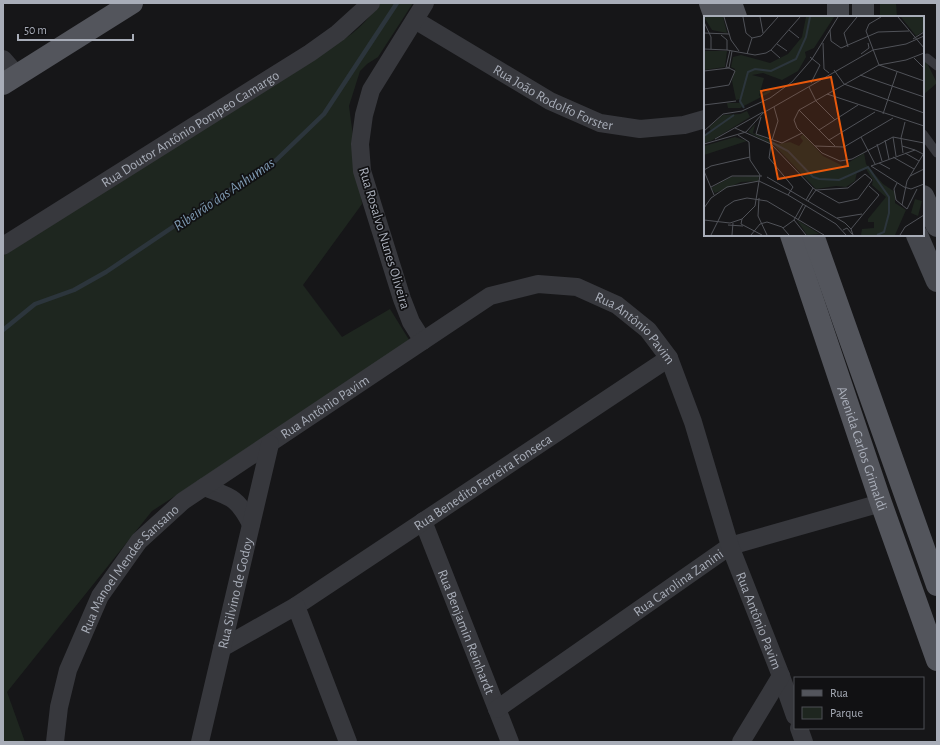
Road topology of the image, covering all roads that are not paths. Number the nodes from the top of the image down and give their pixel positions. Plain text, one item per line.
1 (132, 3) edge
2 (371, 3) edge
3 (425, 3) edge
4 (710, 3) edge
5 (731, 3) edge
6 (838, 3) edge
7 (863, 3) edge
8 (715, 16) edge
9 (736, 16) edge
10 (838, 16) edge
11 (863, 16) edge
12 (415, 20) junction
13 (927, 58) dead end
14 (937, 66) edge
15 (8, 73) edge
16 (704, 119) edge
17 (924, 135) edge
18 (937, 153) edge
19 (924, 198) edge
20 (937, 226) edge
21 (791, 236) edge
22 (813, 236) edge
23 (917, 236) edge
24 (3, 246) edge
25 (937, 281) edge
26 (424, 341) junction
27 (669, 358) junction
28 (270, 444) junction
29 (204, 487) junction
30 (881, 503) junction
31 (423, 521) junction
32 (251, 524) junction
33 (921, 537) junction
34 (730, 546) junction
35 (937, 556) edge
36 (937, 585) edge
37 (296, 606) junction
38 (222, 648) junction
39 (937, 660) edge
40 (781, 676) junction
41 (497, 709) junction
42 (794, 713) edge
43 (799, 729) edge
44 (55, 742) edge
45 (200, 742) edge
46 (348, 742) edge
47 (510, 742) edge
48 (741, 742) edge
49 (804, 742) edge

1 - 15 main road
2 - 24 street, Rua Doutor Antônio Pompeo Camargo
3 - 12 street, Rua Rosalvo Nunes Oliveira
4 - 8 main road
5 - 9 main road
6 - 10 main road
7 - 11 main road
12 - 16 street, Rua João Rodolfo Forster
12 - 26 street, Rua Rosalvo Nunes Oliveira
13 - 14 lane
17 - 18 lane
19 - 20 main road
21 - 30 main road, Avenida Carlos Grimaldi
22 - 33 main road, Avenida Carlos Grimaldi
23 - 25 main road
26 - 27 street, Rua Antônio Pavim
26 - 28 street, Rua Antônio Pavim
27 - 31 street, Rua Benedito Ferreira Fonseca
27 - 34 street, Rua Antônio Pavim
28 - 29 street, Rua Manoel Mendes Sansano
28 - 32 street, Rua Silvino de Godoy
29 - 32 street
29 - 44 street, Rua Manoel Mendes Sansano
30 - 34 street, Rua Carolina Zanini
30 - 39 main road, Avenida Carlos Grimaldi
31 - 37 street, Rua Benedito Ferreira Fonseca
31 - 41 street, Rua Benjamin Reinhardt
32 - 38 street, Rua Silvino de Godoy
33 - 35 street
33 - 36 main road, Avenida Carlos Grimaldi
34 - 40 street, Rua Antônio Pavim
34 - 41 street, Rua Carolina Zanini
37 - 38 street, Rua Benedito Ferreira Fonseca
37 - 46 street
38 - 45 street, Rua Silvino de Godoy
40 - 42 street, Rua Antônio Pavim
40 - 48 street
41 - 47 street, Rua Benjamin Reinhardt
43 - 49 street

